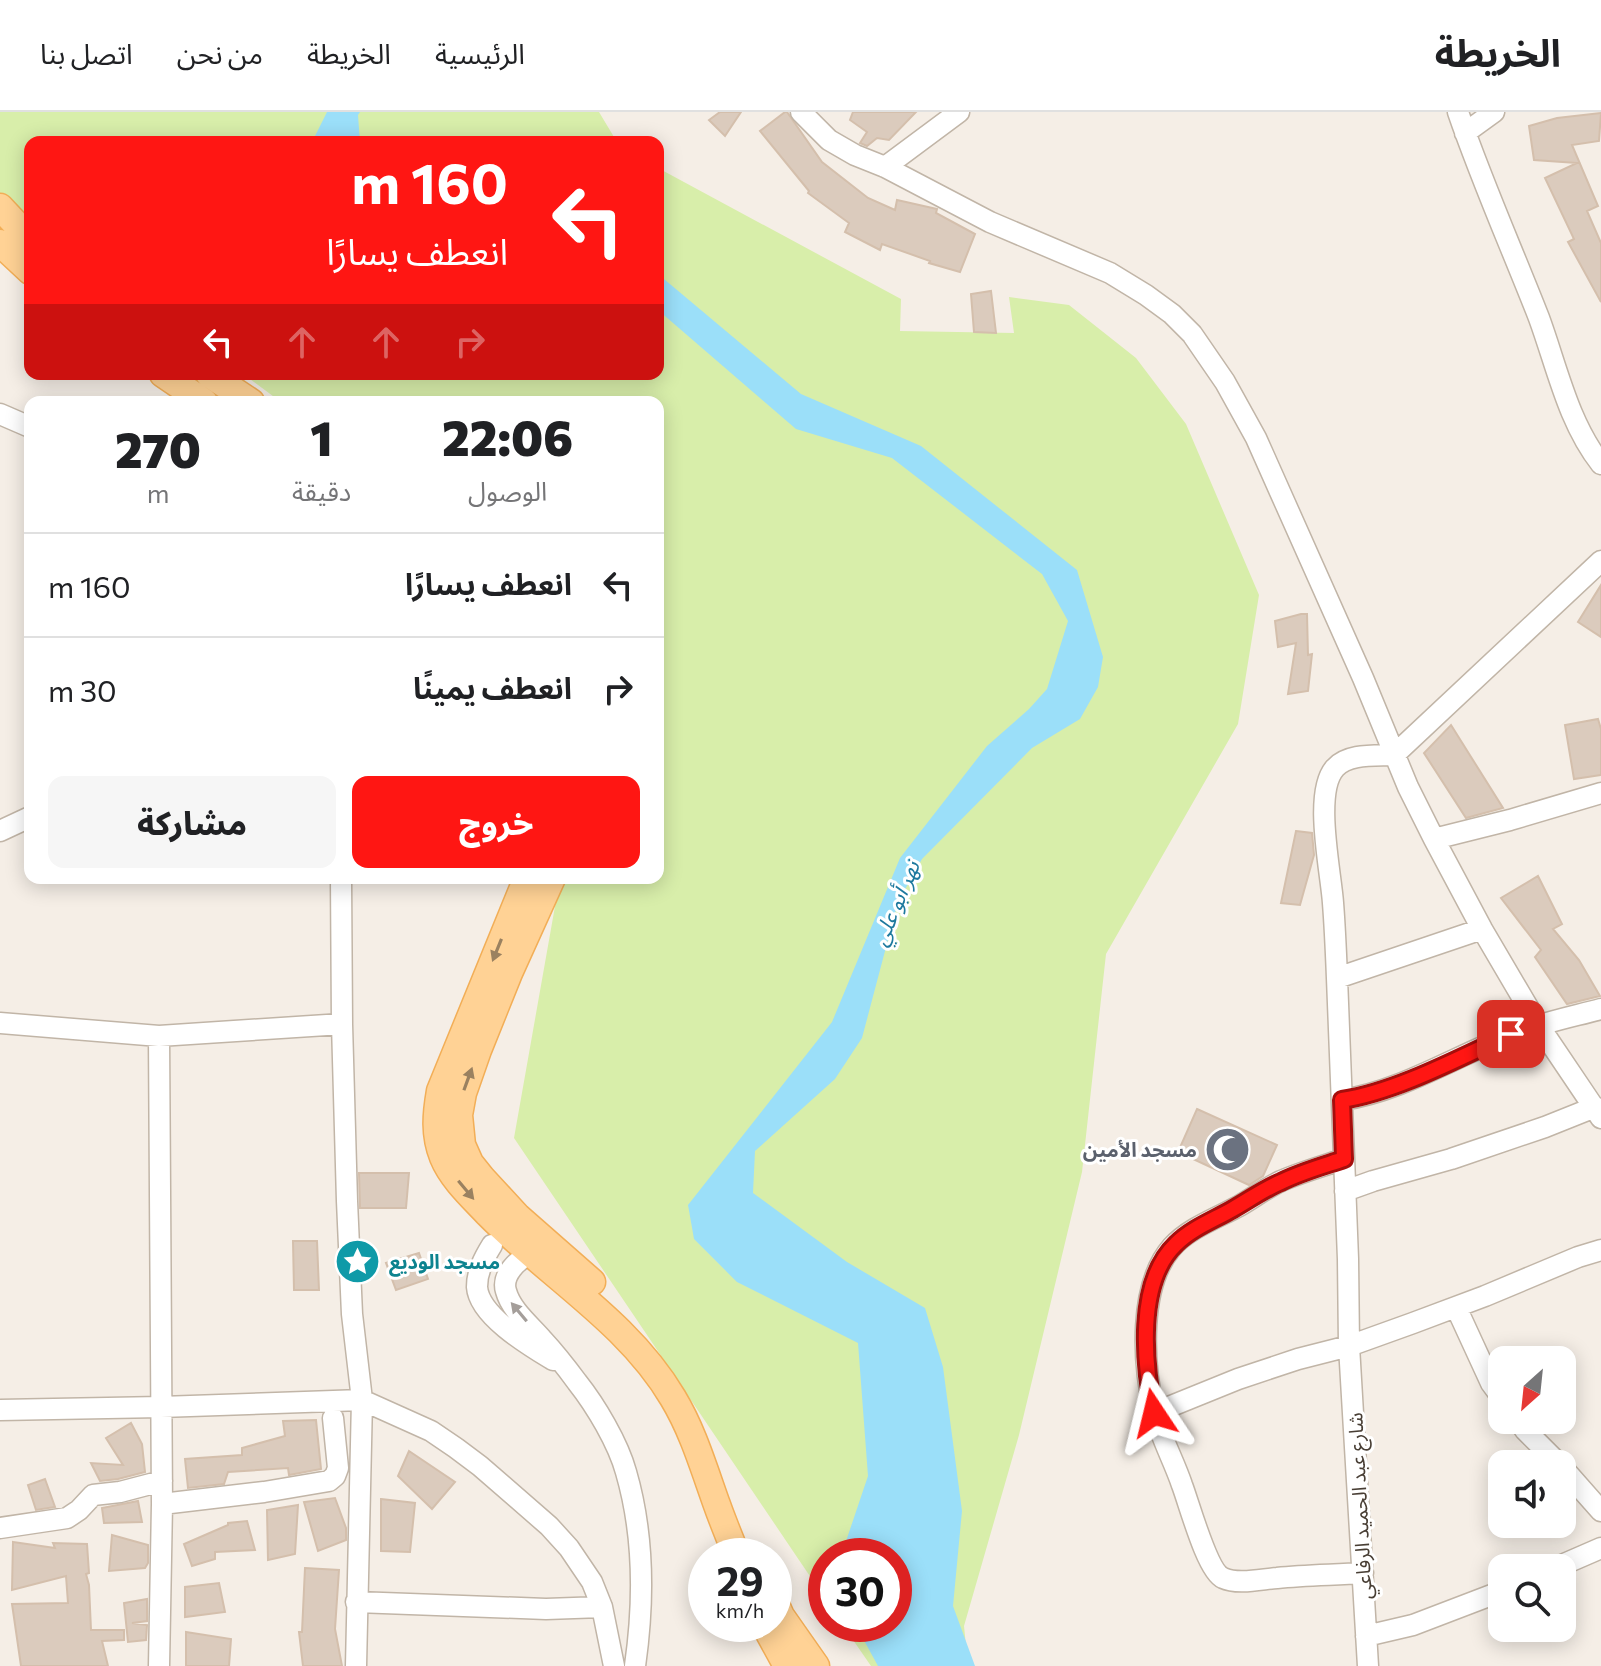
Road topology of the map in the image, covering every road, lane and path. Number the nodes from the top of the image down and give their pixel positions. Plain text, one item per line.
1 (801, 112) edge
2 (959, 112) edge
3 (1458, 112) edge
4 (1494, 112) edge
5 (1465, 133) junction
6 (885, 167) junction
7 (0, 207) edge
8 (24, 233) edge
9 (0, 243) edge
10 (24, 265) edge
11 (183, 380) edge
12 (203, 386) edge
13 (233, 396) edge
14 (0, 414) edge
15 (24, 424) edge
16 (1601, 464) edge
17 (1601, 561) edge
18 (1394, 755) junction
19 (1601, 793) edge
20 (24, 820) edge
21 (0, 831) edge
22 (1434, 839) junction
23 (341, 884) edge
24 (525, 884) edge
25 (549, 884) edge
26 (1482, 929) junction
27 (1337, 978) junction
28 (1601, 1009) edge
29 (0, 1023) edge
30 (342, 1024) junction
31 (1539, 1026) junction
32 (159, 1036) junction
33 (1342, 1100) junction
34 (1598, 1113) edge
35 (1344, 1159) junction
36 (1345, 1191) junction
37 (492, 1245) dead end
38 (1601, 1250) edge
39 (530, 1253) junction
40 (1456, 1307) junction
41 (1349, 1346) junction
42 (566, 1369) junction
43 (1488, 1376) edge
44 (362, 1400) junction
45 (161, 1407) junction
46 (0, 1410) edge
47 (1154, 1413) junction
48 (333, 1418) dead end
49 (1529, 1434) edge
50 (1544, 1450) edge
51 (162, 1481) junction
52 (1576, 1484) edge
53 (162, 1504) junction
54 (1601, 1511) edge
55 (0, 1528) edge
56 (730, 1538) edge
57 (747, 1538) edge
58 (1601, 1548) edge
59 (1576, 1559) edge
60 (1363, 1573) junction
61 (1488, 1596) edge
62 (356, 1602) junction
63 (602, 1607) junction
64 (792, 1632) edge
65 (1366, 1636) junction
66 (774, 1642) edge
67 (159, 1666) edge
68 (356, 1666) edge
69 (614, 1666) edge
70 (635, 1666) edge
71 (787, 1666) edge
72 (816, 1666) edge
73 (1368, 1666) edge

1 - 6 street
2 - 6 street
3 - 5 street
4 - 5 street
5 - 16 street
6 - 18 street
7 - 8 main road
9 - 10 main road
11 - 12 main road
12 - 13 main road
14 - 15 street
17 - 18 street
18 - 22 street
18 - 27 street, شارع عبد الحميد الرفاعي
19 - 22 street
20 - 21 street
22 - 26 street
23 - 30 street
24 -> 39 main road
57 -> 25 main road
26 - 27 street
26 - 31 street
27 - 33 street, شارع عبد الحميد الرفاعي
28 - 31 street
29 - 32 street
30 - 32 street
30 - 44 street
31 - 33 street
31 - 34 street
32 - 45 street
33 - 35 street, شارع عبد الحميد الرفاعي
34 - 36 street
35 - 36 street, شارع عبد الحميد الرفاعي
35 - 47 street
36 - 41 street, شارع عبد الحميد الرفاعي
37 - 42 street
38 - 40 street
42 -> 39 street
39 - 56 main road
40 - 41 street
40 - 43 street
41 - 47 street
41 - 60 street, شارع عبد الحميد الرفاعي
42 - 70 street
44 - 45 street
44 - 62 street
44 - 63 street
45 - 46 street
45 - 51 street
47 - 60 street
48 - 53 street
49 - 50 street
51 - 53 street
51 - 55 street
52 - 54 street
53 - 67 street
58 - 59 street
60 - 65 street, شارع عبد الحميد الرفاعي
61 - 65 street
62 - 63 street
62 - 68 street
63 - 69 street
64 - 72 main road
65 - 73 street, شارع عبد الحميد الرفاعي
66 - 71 main road

